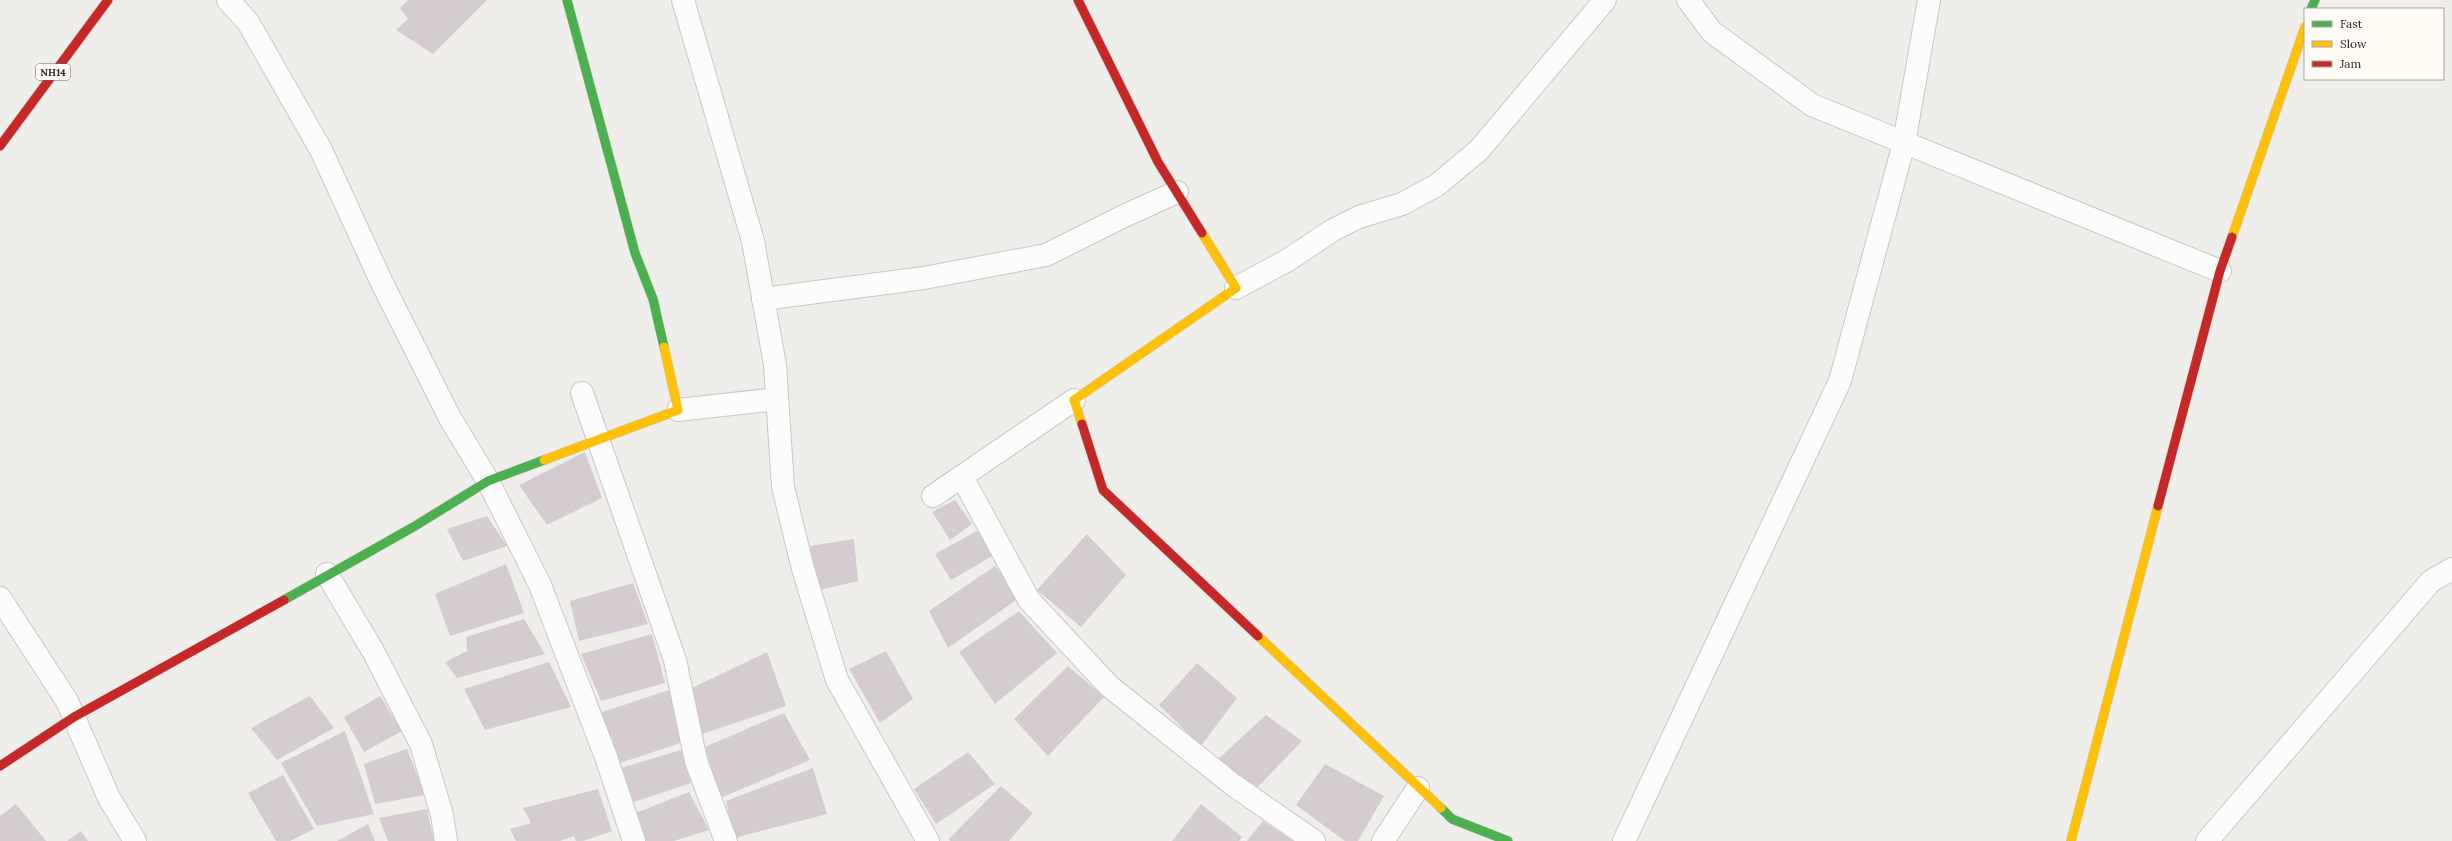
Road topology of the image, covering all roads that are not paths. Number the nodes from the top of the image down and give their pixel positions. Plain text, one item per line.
1 (108, 0) edge
2 (228, 0) edge
3 (567, 0) edge
4 (683, 0) edge
5 (1078, 0) edge
6 (1605, 0) edge
7 (1688, 0) edge
8 (1929, 0) edge
9 (2304, 30) edge
10 (1904, 143) junction
11 (0, 146) edge
12 (1177, 192) junction
13 (2220, 271) junction
14 (1236, 288) junction
15 (764, 300) junction
16 (582, 393) dead end
17 (777, 399) junction
18 (1074, 400) junction
19 (678, 410) junction
20 (599, 439) junction
21 (962, 477) junction
22 (488, 481) junction
23 (933, 496) dead end
24 (2452, 569) edge
25 (326, 574) junction
26 (0, 598) edge
27 (74, 717) junction
28 (0, 766) edge
29 (1418, 788) junction
30 (135, 841) edge
31 (446, 841) edge
32 (634, 841) edge
33 (726, 841) edge
34 (928, 841) edge
35 (1314, 841) edge
36 (1383, 841) edge
37 (1508, 841) edge
38 (1624, 841) edge
39 (2071, 841) edge
40 (2207, 841) edge

1 - 11 main road, NH14
2 - 22 street
3 - 19 main road
4 - 15 street
5 - 12 main road
6 - 14 street
7 - 10 street
8 - 10 street
9 - 13 main road
10 - 13 street
10 - 38 street
12 - 14 main road
12 - 15 street
13 - 39 main road
14 - 18 main road
15 - 17 street
16 - 20 street
17 - 19 street
17 - 34 street
18 - 21 street
18 - 29 main road
19 - 20 main road
20 - 22 main road
20 - 33 street
21 - 23 street
21 - 35 street
22 - 25 main road
22 - 32 street
24 - 40 street
25 - 27 main road
25 - 31 street
26 - 27 street
27 - 28 main road
27 - 30 street
29 - 36 street
29 - 37 main road

